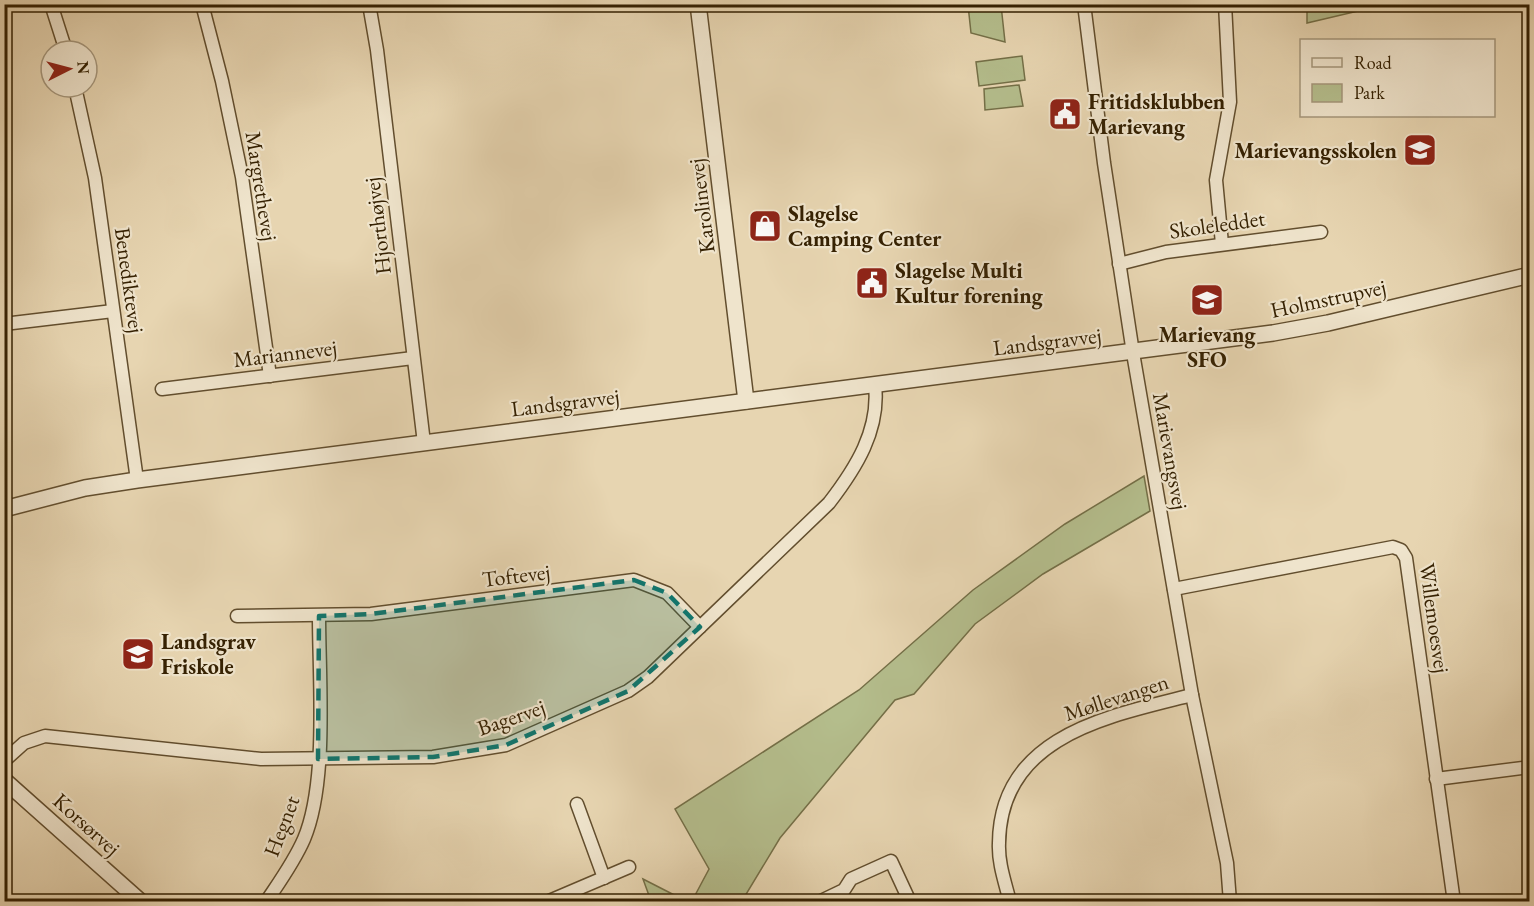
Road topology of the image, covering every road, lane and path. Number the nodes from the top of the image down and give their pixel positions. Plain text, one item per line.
1 (51, 4) edge
2 (202, 4) edge
3 (369, 4) edge
4 (698, 4) edge
5 (1084, 4) edge
6 (1225, 4) edge
7 (62, 39) edge
8 (78, 99) edge
9 (1321, 232) dead end
10 (1222, 244) junction
11 (1119, 264) junction
12 (1530, 275) edge
13 (113, 311) junction
14 (4, 324) edge
15 (1133, 353) junction
16 (414, 358) junction
17 (270, 376) junction
18 (875, 385) junction
19 (162, 389) dead end
20 (746, 401) junction
21 (424, 443) junction
22 (137, 480) junction
23 (4, 509) edge
24 (1174, 589) junction
25 (237, 616) dead end
26 (319, 616) junction
27 (700, 627) junction
28 (1192, 694) junction
29 (318, 759) junction
30 (4, 761) edge
31 (1530, 767) edge
32 (1436, 779) junction
33 (4, 780) edge
34 (577, 804) dead end
35 (629, 867) dead end
36 (604, 878) junction
37 (141, 902) edge
38 (266, 902) edge
39 (547, 902) edge
40 (819, 902) edge
41 (910, 902) edge
42 (1010, 902) edge
43 (1230, 902) edge
44 (1454, 902) edge

1 - 7 street
2 - 17 street, Margrethevej
3 - 16 street, Hjorthøjvej
4 - 20 street, Karolinevej
5 - 11 street, Marievangsvej
6 - 10 street
8 - 13 street, Benediktevej
9 - 10 street, Skoleleddet
10 - 11 street, Skoleleddet
11 - 15 street, Marievangsvej
12 - 15 street, Holmstrupvej
13 - 14 street
13 - 22 street, Benediktevej
15 - 18 street, Landsgravvej
15 - 24 street, Marievangsvej
16 - 17 street, Mariannevej
16 - 21 street, Hjorthøjvej
17 - 19 street, Mariannevej
18 - 20 street, Landsgravvej
18 - 27 street, Bagervej
20 - 21 street, Landsgravvej
21 - 22 street, Landsgravvej
22 - 23 street, Landsgravvej
24 - 28 street, Marievangsvej
24 - 32 street, Willemoesvej
25 - 26 street, Toftevej
26 - 27 street, Toftevej
26 - 29 street
27 - 29 street, Bagervej
28 - 42 street, Møllevangen
28 - 43 street, Marievangsvej
29 - 30 street, Bagervej
29 - 38 street, Hegnet
31 - 32 street
32 - 44 street, Willemoesvej
33 - 37 street, Korsørvej
34 - 36 street
35 - 36 street
36 - 39 street
40 - 41 street

